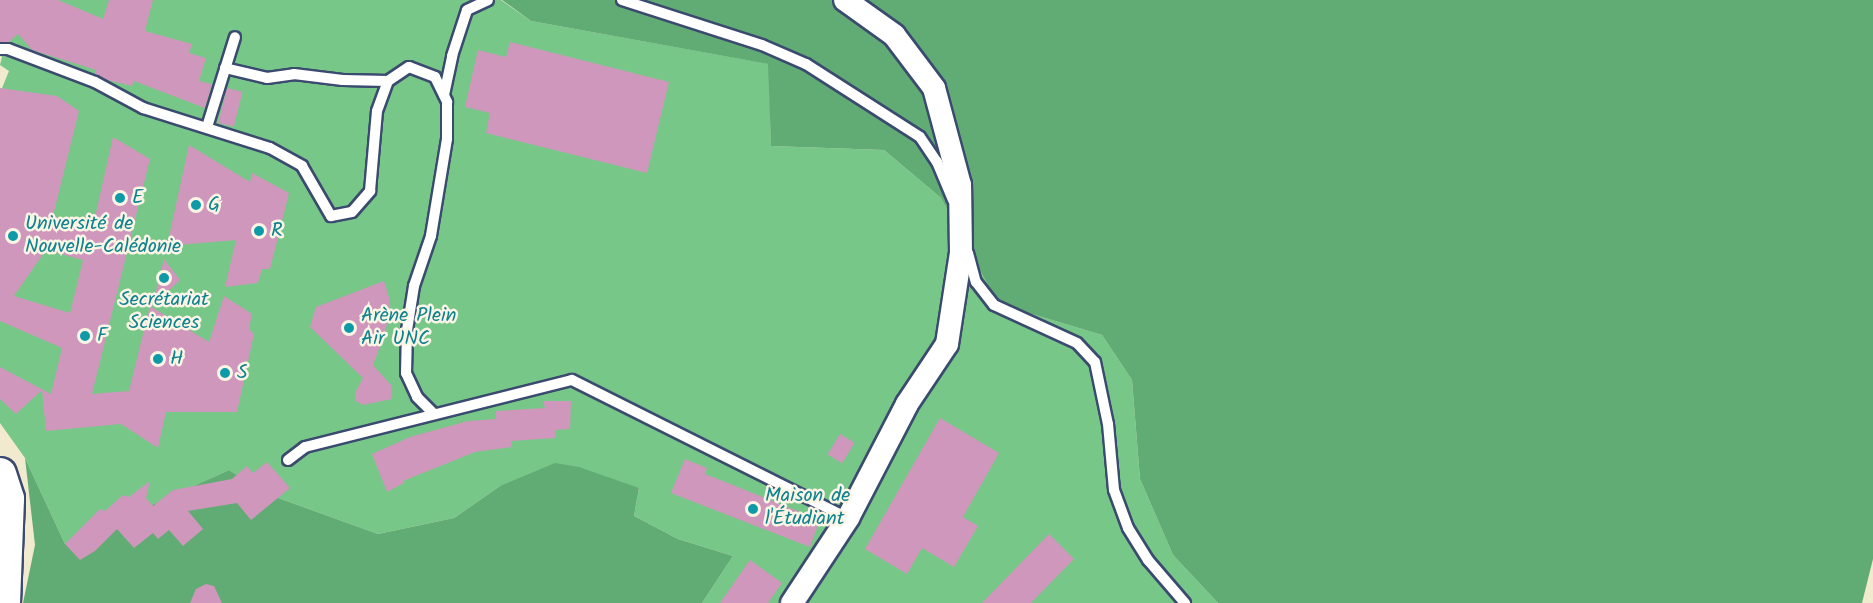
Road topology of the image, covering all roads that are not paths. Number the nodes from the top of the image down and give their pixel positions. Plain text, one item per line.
1 (488, 0) edge
2 (622, 0) edge
3 (845, 0) edge
4 (235, 37) dead end
5 (0, 49) edge
6 (225, 68) junction
7 (388, 81) junction
8 (444, 96) junction
9 (207, 128) junction
10 (962, 225) junction
11 (433, 413) junction
12 (288, 460) dead end
13 (0, 474) edge
14 (849, 518) junction
15 (4, 603) edge
16 (792, 603) edge
17 (1185, 603) edge

1 - 8 lane
2 - 10 lane
3 - 10 street
4 - 6 lane
5 - 9 lane
6 - 7 lane
6 - 9 lane
7 - 8 lane
7 - 9 lane
8 - 11 lane
10 - 14 street
10 - 17 lane
11 - 12 lane
11 - 14 lane
13 - 15 main road
14 - 16 street

